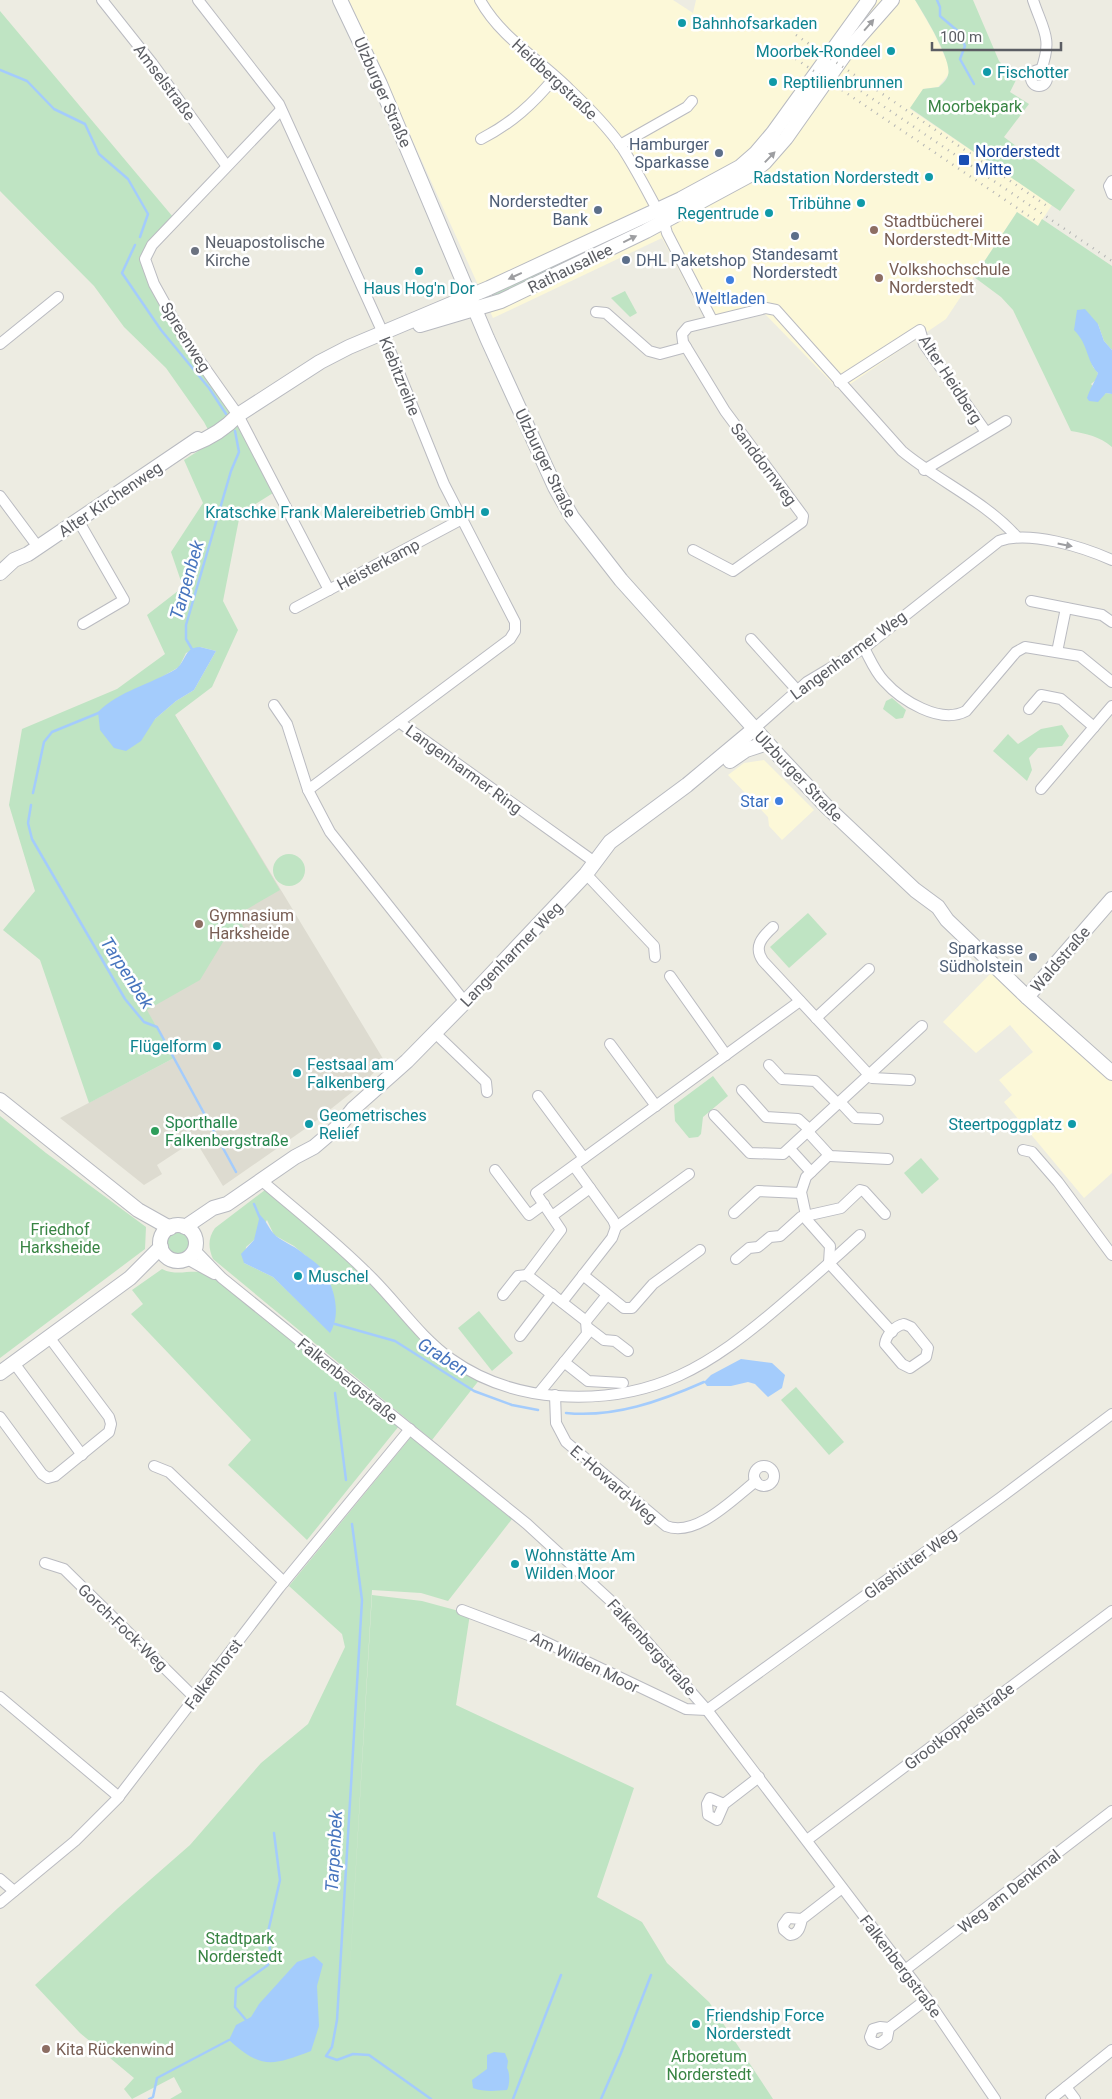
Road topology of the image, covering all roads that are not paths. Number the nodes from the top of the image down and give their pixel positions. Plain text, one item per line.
1 (102, 0) edge
2 (198, 0) edge
3 (340, 0) edge
4 (480, 0) edge
5 (869, 0) edge
6 (892, 0) edge
7 (1033, 0) edge
8 (1042, 70) dead end
9 (555, 77) junction
10 (692, 101) dead end
11 (281, 110) junction
12 (481, 138) dead end
13 (620, 145) junction
14 (226, 165) junction
15 (1112, 180) edge
16 (1112, 194) edge
17 (661, 216) junction
18 (469, 296) junction
19 (58, 297) dead end
20 (474, 309) junction
21 (596, 312) dead end
22 (712, 320) junction
23 (404, 326) junction
24 (383, 334) junction
25 (0, 344) edge
26 (686, 347) junction
27 (839, 382) junction
28 (238, 415) junction
29 (1006, 421) dead end
30 (986, 432) junction
31 (924, 470) junction
32 (0, 496) edge
33 (462, 519) junction
34 (78, 520) junction
35 (1017, 536) junction
36 (33, 550) junction
37 (693, 550) dead end
38 (1112, 560) edge
39 (0, 573) edge
40 (0, 584) edge
41 (329, 590) junction
42 (1031, 601) dead end
43 (295, 608) dead end
44 (1066, 608) junction
45 (1112, 622) edge
46 (83, 624) dead end
47 (751, 639) dead end
48 (864, 648) junction
49 (1057, 652) junction
50 (1112, 682) edge
51 (797, 690) junction
52 (274, 706) dead end
53 (1112, 706) edge
54 (1029, 709) dead end
55 (399, 722) junction
56 (1094, 727) junction
57 (754, 729) junction
58 (767, 743) junction
59 (688, 785) junction
60 (1041, 789) dead end
61 (308, 790) junction
62 (591, 869) junction
63 (1112, 899) edge
64 (773, 927) dead end
65 (655, 957) dead end
66 (869, 969) dead end
67 (670, 976) dead end
68 (1027, 997) junction
69 (800, 1001) junction
70 (465, 1002) junction
71 (816, 1018) junction
72 (922, 1026) dead end
73 (435, 1034) junction
74 (610, 1044) dead end
75 (726, 1054) junction
76 (769, 1065) dead end
77 (1112, 1074) edge
78 (869, 1075) junction
79 (910, 1080) dead end
80 (742, 1090) dead end
81 (487, 1092) dead end
82 (538, 1096) dead end
83 (0, 1100) edge
84 (839, 1103) junction
85 (656, 1106) junction
86 (714, 1115) dead end
87 (878, 1120) dead end
88 (809, 1131) junction
89 (790, 1149) junction
90 (1023, 1150) dead end
91 (829, 1155) junction
92 (584, 1158) junction
93 (888, 1159) dead end
94 (574, 1166) junction
95 (496, 1170) dead end
96 (811, 1172) junction
97 (689, 1174) dead end
98 (261, 1180) junction
99 (590, 1188) junction
100 (801, 1193) junction
101 (227, 1204) junction
102 (544, 1204) junction
103 (734, 1213) dead end
104 (885, 1214) dead end
105 (806, 1215) junction
106 (552, 1216) junction
107 (185, 1227) junction
108 (616, 1227) junction
109 (860, 1235) dead end
110 (165, 1242) junction
111 (192, 1249) junction
112 (700, 1250) dead end
113 (1112, 1256) edge
114 (736, 1259) dead end
115 (829, 1263) junction
116 (527, 1274) junction
117 (583, 1275) junction
118 (552, 1294) junction
119 (503, 1295) dead end
120 (607, 1295) junction
121 (562, 1302) junction
122 (587, 1324) junction
123 (892, 1332) junction
124 (520, 1336) dead end
125 (49, 1337) junction
126 (628, 1351) dead end
127 (564, 1362) junction
128 (14, 1363) junction
129 (0, 1373) edge
130 (623, 1383) dead end
131 (539, 1393) junction
132 (555, 1395) junction
133 (1112, 1414) edge
134 (0, 1417) edge
135 (410, 1429) junction
136 (82, 1455) junction
137 (154, 1466) dead end
138 (756, 1481) dead end
139 (46, 1563) dead end
140 (284, 1582) junction
141 (462, 1610) dead end
142 (1112, 1611) edge
143 (0, 1697) edge
144 (195, 1698) junction
145 (707, 1710) junction
146 (759, 1777) junction
147 (119, 1797) junction
148 (724, 1804) dead end
149 (1112, 1811) edge
150 (807, 1840) junction
151 (0, 1879) edge
152 (842, 1888) junction
153 (14, 1891) junction
154 (0, 1903) edge
155 (802, 1919) dead end
156 (905, 1970) junction
157 (927, 2000) junction
158 (889, 2028) dead end
159 (1112, 2050) edge
160 (1066, 2087) junction
161 (995, 2099) edge
162 (1051, 2099) edge
163 (1075, 2099) edge

1 - 14 street, Amselstraße
2 - 11 street, Kiebitzreihe
3 - 18 main road, Ulzburger Straße
4 - 9 street, Heidbergstraße
5 - 17 main road, Rathausallee
17 -> 6 main road, Rathausallee
7 - 8 street
9 - 12 street
9 - 13 street, Heidbergstraße
10 - 13 street
11 - 14 street, Spreenweg
11 - 24 street, Kiebitzreihe
13 - 17 street, Heidbergstraße
14 - 28 street, Spreenweg
15 - 16 street
17 -> 18 main road, Rathausallee
20 -> 17 main road, Rathausallee
17 - 22 street
18 - 20 main road, Ulzburger Straße
18 - 23 main road, Alter Kirchenweg
19 - 25 street
20 - 23 main road, Alter Kirchenweg
20 - 57 main road, Ulzburger Straße
21 - 26 street
22 - 26 street
22 - 27 street
23 - 24 main road, Alter Kirchenweg
24 - 28 main road, Alter Kirchenweg
24 - 33 street, Kiebitzreihe
26 - 37 street, Sanddornweg
27 - 30 street, Alter Heidberg
27 - 31 street
28 - 34 main road, Alter Kirchenweg
28 - 41 street, Spreenweg
29 - 30 street, Alter Heidberg
30 - 31 street, Alter Heidberg
31 - 35 street
32 - 36 street
33 - 41 street, Heisterkamp
33 - 55 street, Kiebitzreihe
34 - 36 main road, Alter Kirchenweg
34 - 46 street
35 -> 38 street
35 - 48 street, Langenharmer Weg
36 - 39 main road, Alter Kirchenweg
36 - 40 main road, Alter Kirchenweg
41 - 43 street, Heisterkamp
42 - 44 street
44 - 45 street
44 - 49 street
47 - 51 street
48 - 49 street
48 - 51 street, Langenharmer Weg
49 - 50 street
51 - 57 street, Langenharmer Weg
52 - 61 street
53 - 56 street
54 - 56 street
55 - 61 street, Langenharmer Ring
55 - 62 street, Langenharmer Ring
56 - 60 street
57 - 58 main road, Ulzburger Straße
57 - 59 main road, Langenharmer Weg
58 - 59 main road, Langenharmer Weg
58 - 68 main road, Ulzburger Straße
59 - 62 main road, Langenharmer Weg
61 - 70 street
62 - 65 street
62 - 70 main road, Langenharmer Weg
63 - 68 main road, Waldstraße
64 - 69 street
66 - 71 street
67 - 75 street
68 - 77 main road, Ulzburger Straße
69 - 71 street
69 - 75 street
70 - 73 main road, Langenharmer Weg
71 - 78 street
72 - 78 street
73 - 81 street
73 - 98 main road, Langenharmer Weg
74 - 85 street
75 - 85 street
76 - 84 street
78 - 79 street
78 - 84 street
80 - 88 street
82 - 92 street
83 - 110 main road
84 - 87 street
84 - 88 street
85 - 92 street
86 - 89 street
88 - 89 street
88 - 91 street
89 - 96 street
90 - 113 street
91 - 93 street
91 - 96 street
92 - 94 street
94 - 99 street
94 - 102 street
95 - 102 street
96 - 100 street
97 - 108 street
98 - 101 main road, Langenharmer Weg
98 - 131 street
99 - 106 street
99 - 108 street
100 - 103 street
100 - 105 street
101 - 107 main road, Langenharmer Weg
101 - 111 main road, Langenharmer Weg
102 - 106 street
104 - 105 street
105 - 114 street
105 - 115 street
106 - 116 street
107 - 110 main road
107 - 111 main road
108 - 117 street
109 - 115 street
110 - 111 main road
110 - 125 main road
111 - 135 street, Falkenbergstraße
112 - 120 street
115 - 123 street
115 - 132 street
116 - 118 street
116 - 119 street
117 - 120 street
117 - 121 street
118 - 121 street
118 - 124 street
120 - 122 street
121 - 122 street
122 - 126 street
122 - 127 street
123 - 123 street
125 - 128 main road
125 - 136 street
127 - 130 street
127 - 131 street
128 - 129 main road
128 - 136 street
131 - 132 street
132 - 138 street, E.-Howard-Weg
133 - 145 street, Glashütter Weg
134 - 136 street
135 - 140 street, Falkenhorst
135 - 145 street, Falkenbergstraße
137 - 140 street
139 - 144 street, Gorch-Fock-Weg
140 - 144 street, Falkenhorst
141 - 145 street, Am Wilden Moor
142 - 150 street, Grootkoppelstraße
143 - 147 street
144 - 147 street, Falkenhorst
145 - 146 street, Falkenbergstraße
146 - 148 street
146 - 150 street, Falkenbergstraße
147 - 153 street, Falkenhorst
149 - 156 street, Weg am Denkmal
150 - 152 street, Falkenbergstraße
151 - 153 street
152 - 155 street
152 - 156 street, Falkenbergstraße
153 - 154 street, Falkenhorst
156 - 157 street, Falkenbergstraße
157 - 158 street
157 - 161 street, Falkenbergstraße
159 - 160 street
160 - 162 street
160 - 163 street

